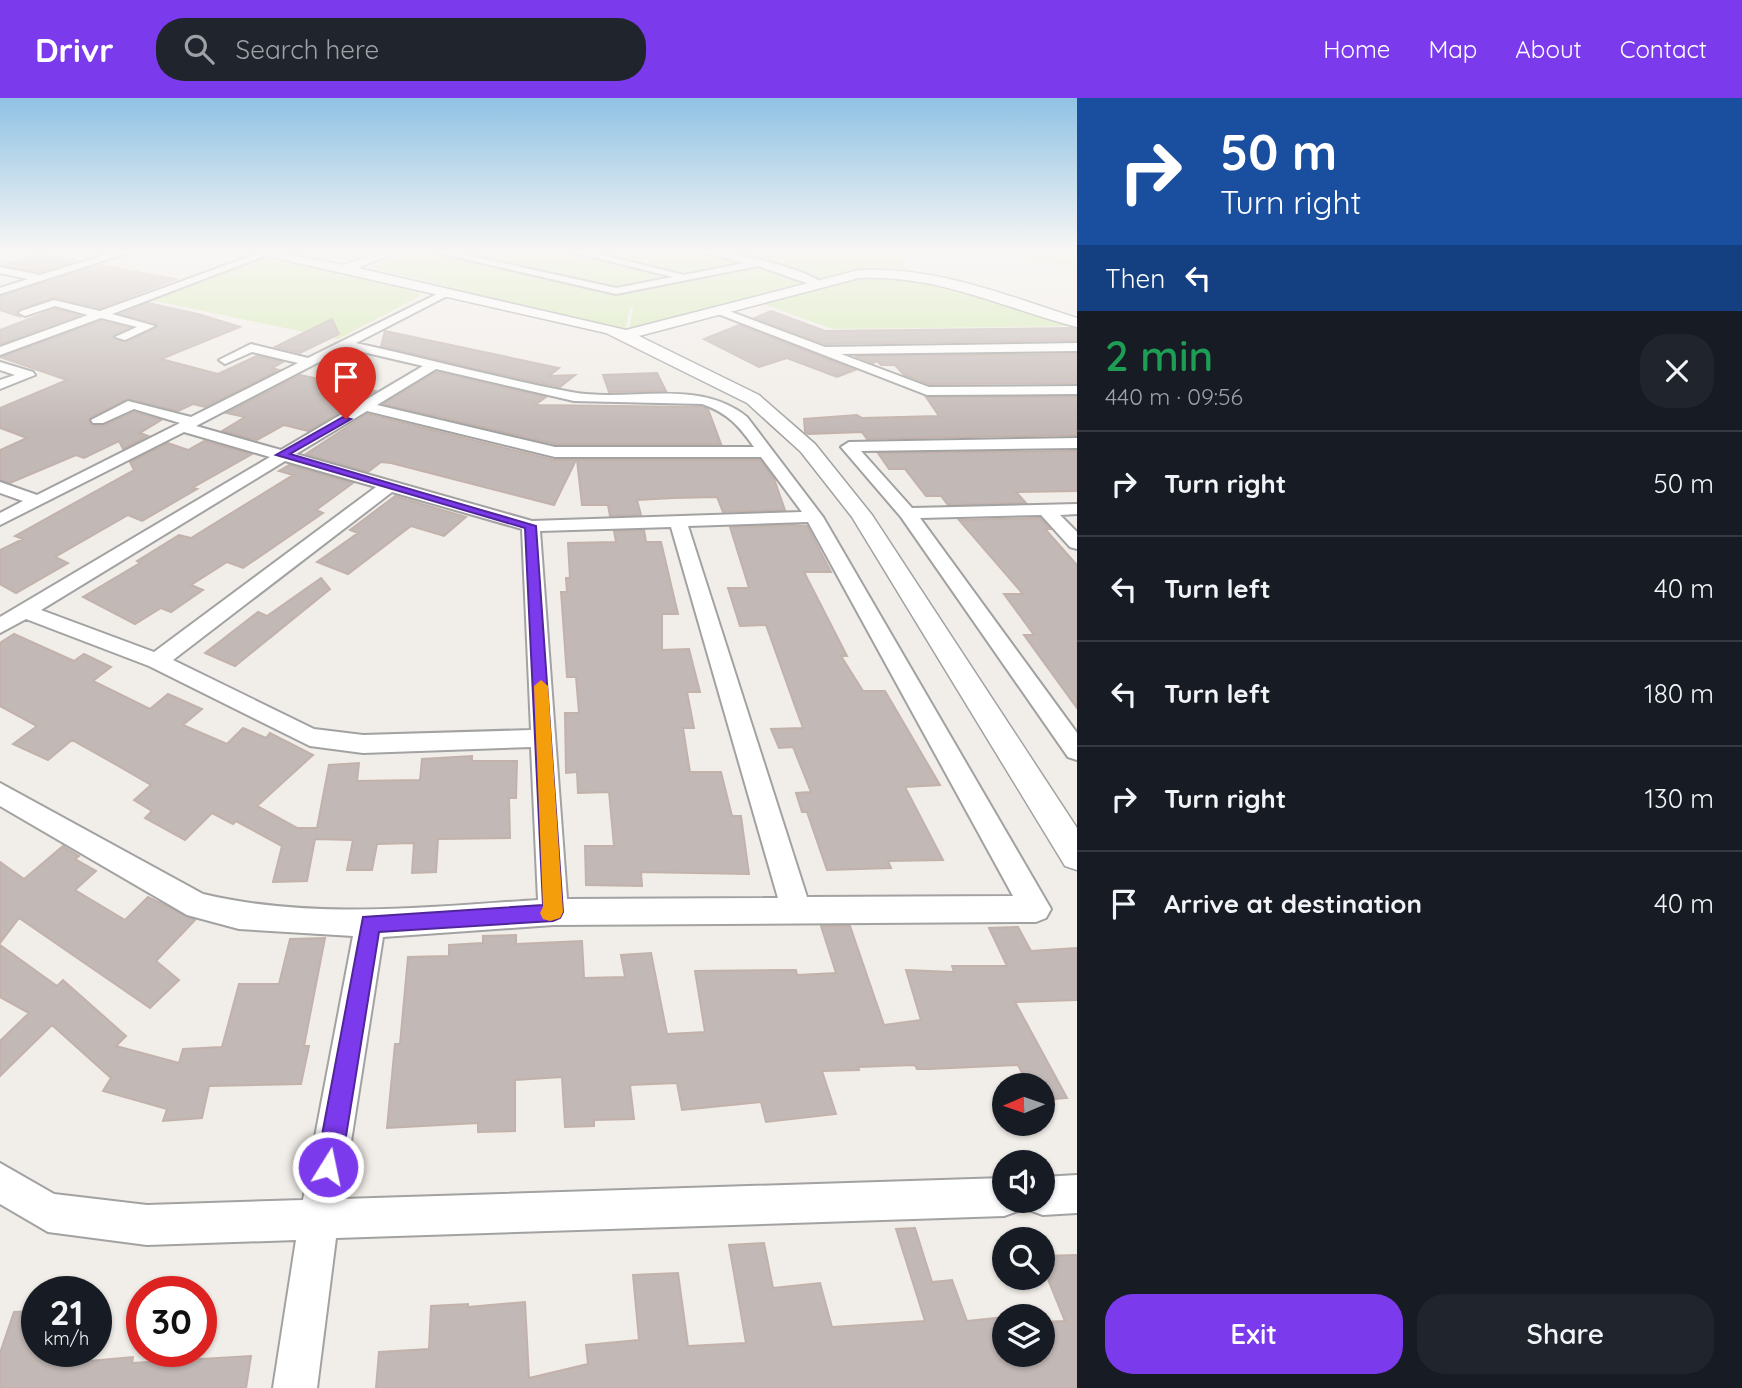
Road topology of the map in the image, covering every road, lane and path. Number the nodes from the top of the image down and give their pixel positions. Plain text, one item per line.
1 (33, 310) edge
2 (84, 310) edge
3 (110, 310) edge
4 (411, 310) edge
5 (523, 310) edge
6 (717, 310) joint
7 (1033, 310) edge
8 (25, 313) dead end
9 (100, 314) junction
10 (1077, 323) edge
11 (626, 335) junction
12 (121, 337) dead end
13 (344, 344) junction
14 (1077, 347) edge
15 (816, 350) junction
16 (0, 351) edge
17 (225, 360) dead end
18 (309, 362) junction
19 (0, 366) edge
20 (432, 366) junction
21 (0, 385) edge
22 (1077, 390) edge
23 (368, 407) junction
24 (98, 420) dead end
25 (188, 424) junction
26 (1077, 443) edge
27 (768, 452) junction
28 (281, 455) junction
29 (390, 485) junction
30 (0, 487) edge
31 (38, 501) junction
32 (1077, 509) edge
33 (1046, 510) junction
34 (907, 513) junction
35 (814, 517) junction
36 (0, 520) edge
37 (678, 522) junction
38 (531, 526) junction
39 (1077, 543) edge
40 (24, 611) junction
41 (0, 626) edge
42 (157, 661) junction
43 (544, 738) junction
44 (1077, 751) edge
45 (0, 793) edge
46 (1077, 856) edge
47 (797, 911) junction
48 (553, 912) junction
49 (370, 923) junction
50 (0, 1182) edge
51 (1077, 1194) edge
52 (1055, 1195) edge
53 (992, 1197) edge
54 (319, 1221) junction
55 (295, 1388) edge

1 - 8 street
2 - 9 street
3 - 9 street
4 - 13 street
5 - 11 street
6 - 11 street
6 - 15 street
7 - 10 street
9 - 12 street
9 - 16 street
11 - 46 street
13 - 18 street
13 - 20 street
14 - 15 street
15 - 22 street
17 - 18 street
18 - 25 street
19 - 21 street
20 - 23 street
20 - 27 street
23 - 27 street
23 - 28 street
24 - 25 street
25 - 28 street
25 - 31 street
26 - 34 street
27 - 35 street
28 - 29 street
28 - 40 street
29 - 38 street
29 - 42 street
30 - 31 street
31 - 36 street
32 - 33 street
33 - 34 street
33 - 39 street
34 - 44 street
35 - 37 street
35 - 47 street
37 - 38 street
37 - 47 street
38 - 43 street
40 - 41 street
40 - 42 street
42 - 43 street
43 - 48 street
45 - 49 street
47 - 48 street
48 - 49 street
49 - 54 street
50 - 54 street
51 - 52 street
53 - 54 street
54 - 55 street

